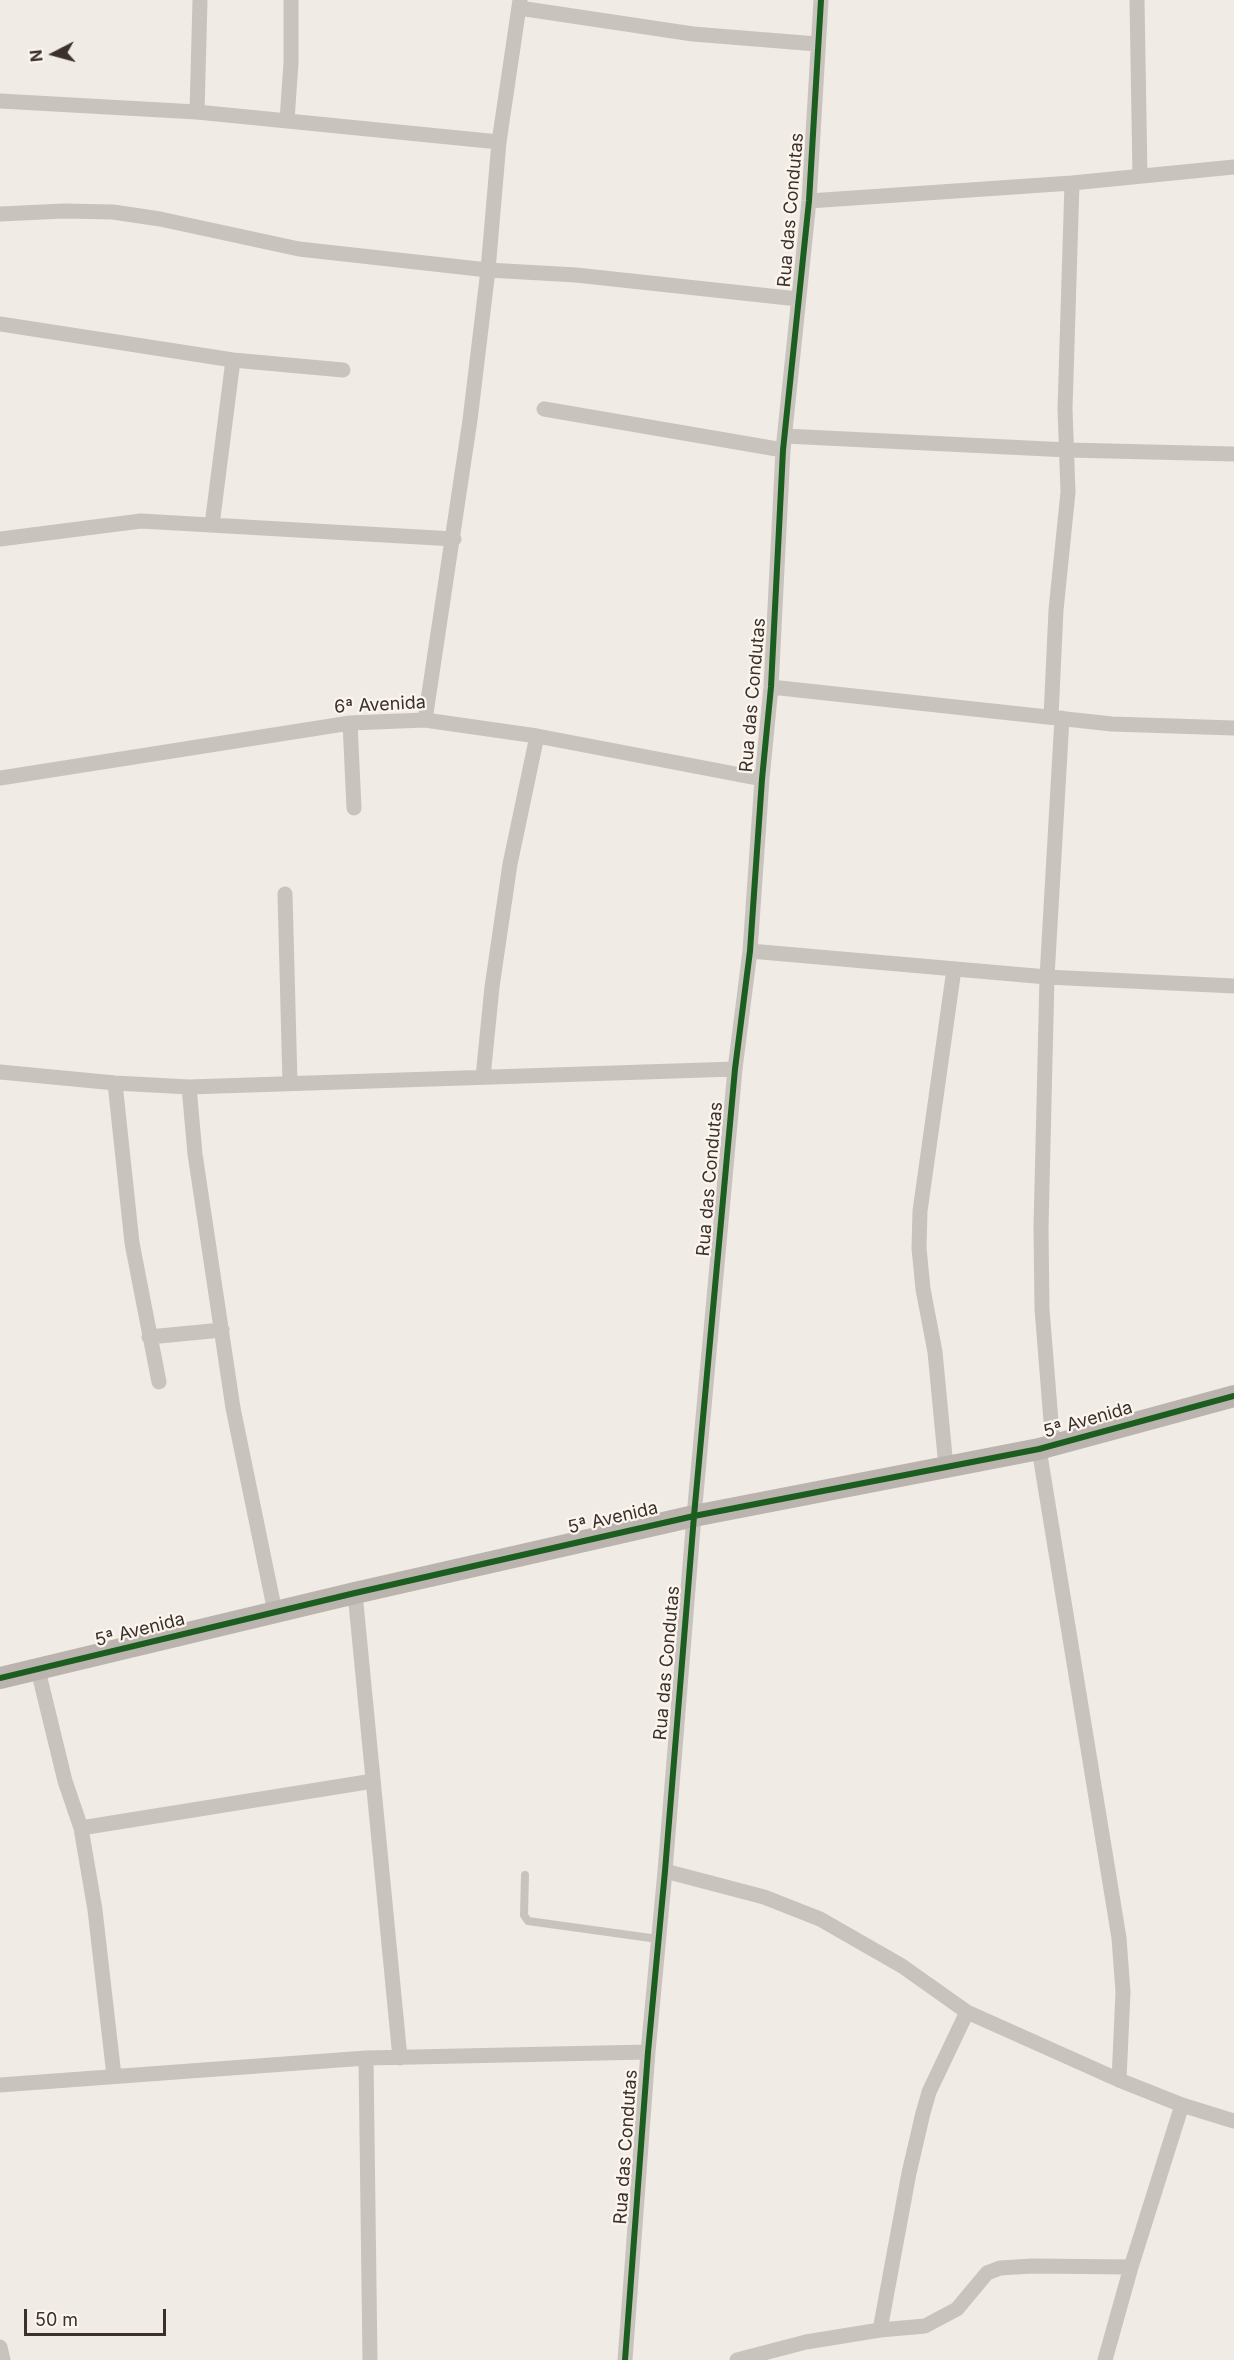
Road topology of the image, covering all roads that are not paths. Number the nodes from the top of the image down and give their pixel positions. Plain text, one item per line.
1 (200, 0) edge
2 (291, 0) edge
3 (821, 0) edge
4 (1137, 0) edge
5 (520, 4) edge
6 (818, 44) junction
7 (0, 101) edge
8 (197, 112) junction
9 (287, 120) junction
10 (499, 142) junction
11 (1234, 167) edge
12 (1140, 176) junction
13 (1072, 183) junction
14 (809, 201) junction
15 (0, 214) edge
16 (488, 270) junction
17 (798, 299) junction
18 (0, 324) edge
19 (233, 360) junction
20 (343, 370) dead end
21 (544, 409) dead end
22 (784, 443) junction
23 (1068, 450) junction
24 (1234, 454) edge
25 (212, 525) junction
26 (0, 539) edge
27 (454, 539) junction
28 (771, 687) junction
29 (1056, 718) junction
30 (425, 720) junction
31 (350, 723) junction
32 (1234, 729) edge
33 (537, 736) junction
34 (0, 778) edge
35 (762, 779) junction
36 (354, 808) dead end
37 (285, 894) dead end
38 (750, 951) junction
39 (954, 969) junction
40 (1047, 976) junction
41 (1234, 986) edge
42 (735, 1069) junction
43 (0, 1072) edge
44 (483, 1077) junction
45 (115, 1083) junction
46 (290, 1083) junction
47 (189, 1087) junction
48 (222, 1330) junction
49 (149, 1337) junction
50 (159, 1382) dead end
51 (1234, 1396) edge
52 (1046, 1448) junction
53 (946, 1467) junction
54 (694, 1515) junction
55 (355, 1593) junction
56 (275, 1612) junction
57 (38, 1670) junction
58 (0, 1678) edge
59 (373, 1781) junction
60 (81, 1828) junction
61 (665, 1871) junction
62 (525, 1875) dead end
63 (658, 1939) junction
64 (967, 2012) junction
65 (648, 2052) junction
66 (366, 2058) junction
67 (400, 2058) junction
68 (114, 2076) junction
69 (1119, 2080) junction
70 (0, 2085) edge
71 (1182, 2105) junction
72 (1234, 2121) edge
73 (1131, 2267) junction
74 (880, 2330) junction
75 (0, 2347) edge
76 (3, 2360) edge
77 (370, 2360) edge
78 (625, 2360) edge
79 (737, 2360) edge
80 (1105, 2360) edge

1 - 8 street
2 - 9 street
3 - 6 street, Rua das Condutas
4 - 12 street
5 - 6 street
5 - 10 street
6 - 14 street, Rua das Condutas
7 - 8 street
8 - 9 street
9 - 10 street
10 - 16 street
11 - 12 street
12 - 13 street
13 - 14 street
13 - 23 street
14 - 17 street, Rua das Condutas
15 - 16 street
16 - 17 street
16 - 27 street
17 - 22 street, Rua das Condutas
18 - 19 street
19 - 20 street
19 - 25 street
21 - 22 street
22 - 23 street
22 - 28 street, Rua das Condutas
23 - 24 street
23 - 29 street
25 - 26 street
25 - 27 street
27 - 30 street
28 - 29 street
28 - 35 street, Rua das Condutas
29 - 32 street
29 - 40 street
30 - 31 street, 6ª Avenida
30 - 33 street, 6ª Avenida
31 - 34 street, 6ª Avenida
31 - 36 street
33 - 35 street, 6ª Avenida
33 - 44 street
35 - 38 street, Rua das Condutas
37 - 46 street
38 - 39 street
38 - 42 street, Rua das Condutas
39 - 40 street
39 - 53 street
40 - 41 street
40 - 52 street
42 - 44 street
42 - 54 street, Rua das Condutas
43 - 45 street
44 - 46 street
45 - 47 street
45 - 49 street
46 - 47 street
47 - 48 street
48 - 49 street
48 - 56 street
49 - 50 street
51 - 52 street, 5ª Avenida
52 - 53 street, 5ª Avenida
52 - 69 street
53 - 54 street, 5ª Avenida
54 - 55 street, 5ª Avenida
54 - 61 street, Rua das Condutas
55 - 56 street, 5ª Avenida
55 - 59 street
56 - 57 street, 5ª Avenida
57 - 58 street, 5ª Avenida
57 - 60 street
59 - 60 street
59 - 67 street
60 - 68 street
61 - 63 street, Rua das Condutas
61 - 64 street
62 - 63 lane
63 - 65 street, Rua das Condutas
64 - 69 street
64 - 74 street
65 - 67 street
65 - 78 street, Rua das Condutas
66 - 67 street
66 - 68 street
66 - 77 street
68 - 70 street
69 - 71 street
71 - 72 street
71 - 73 street
73 - 74 street
73 - 80 street
74 - 79 street
75 - 76 street

